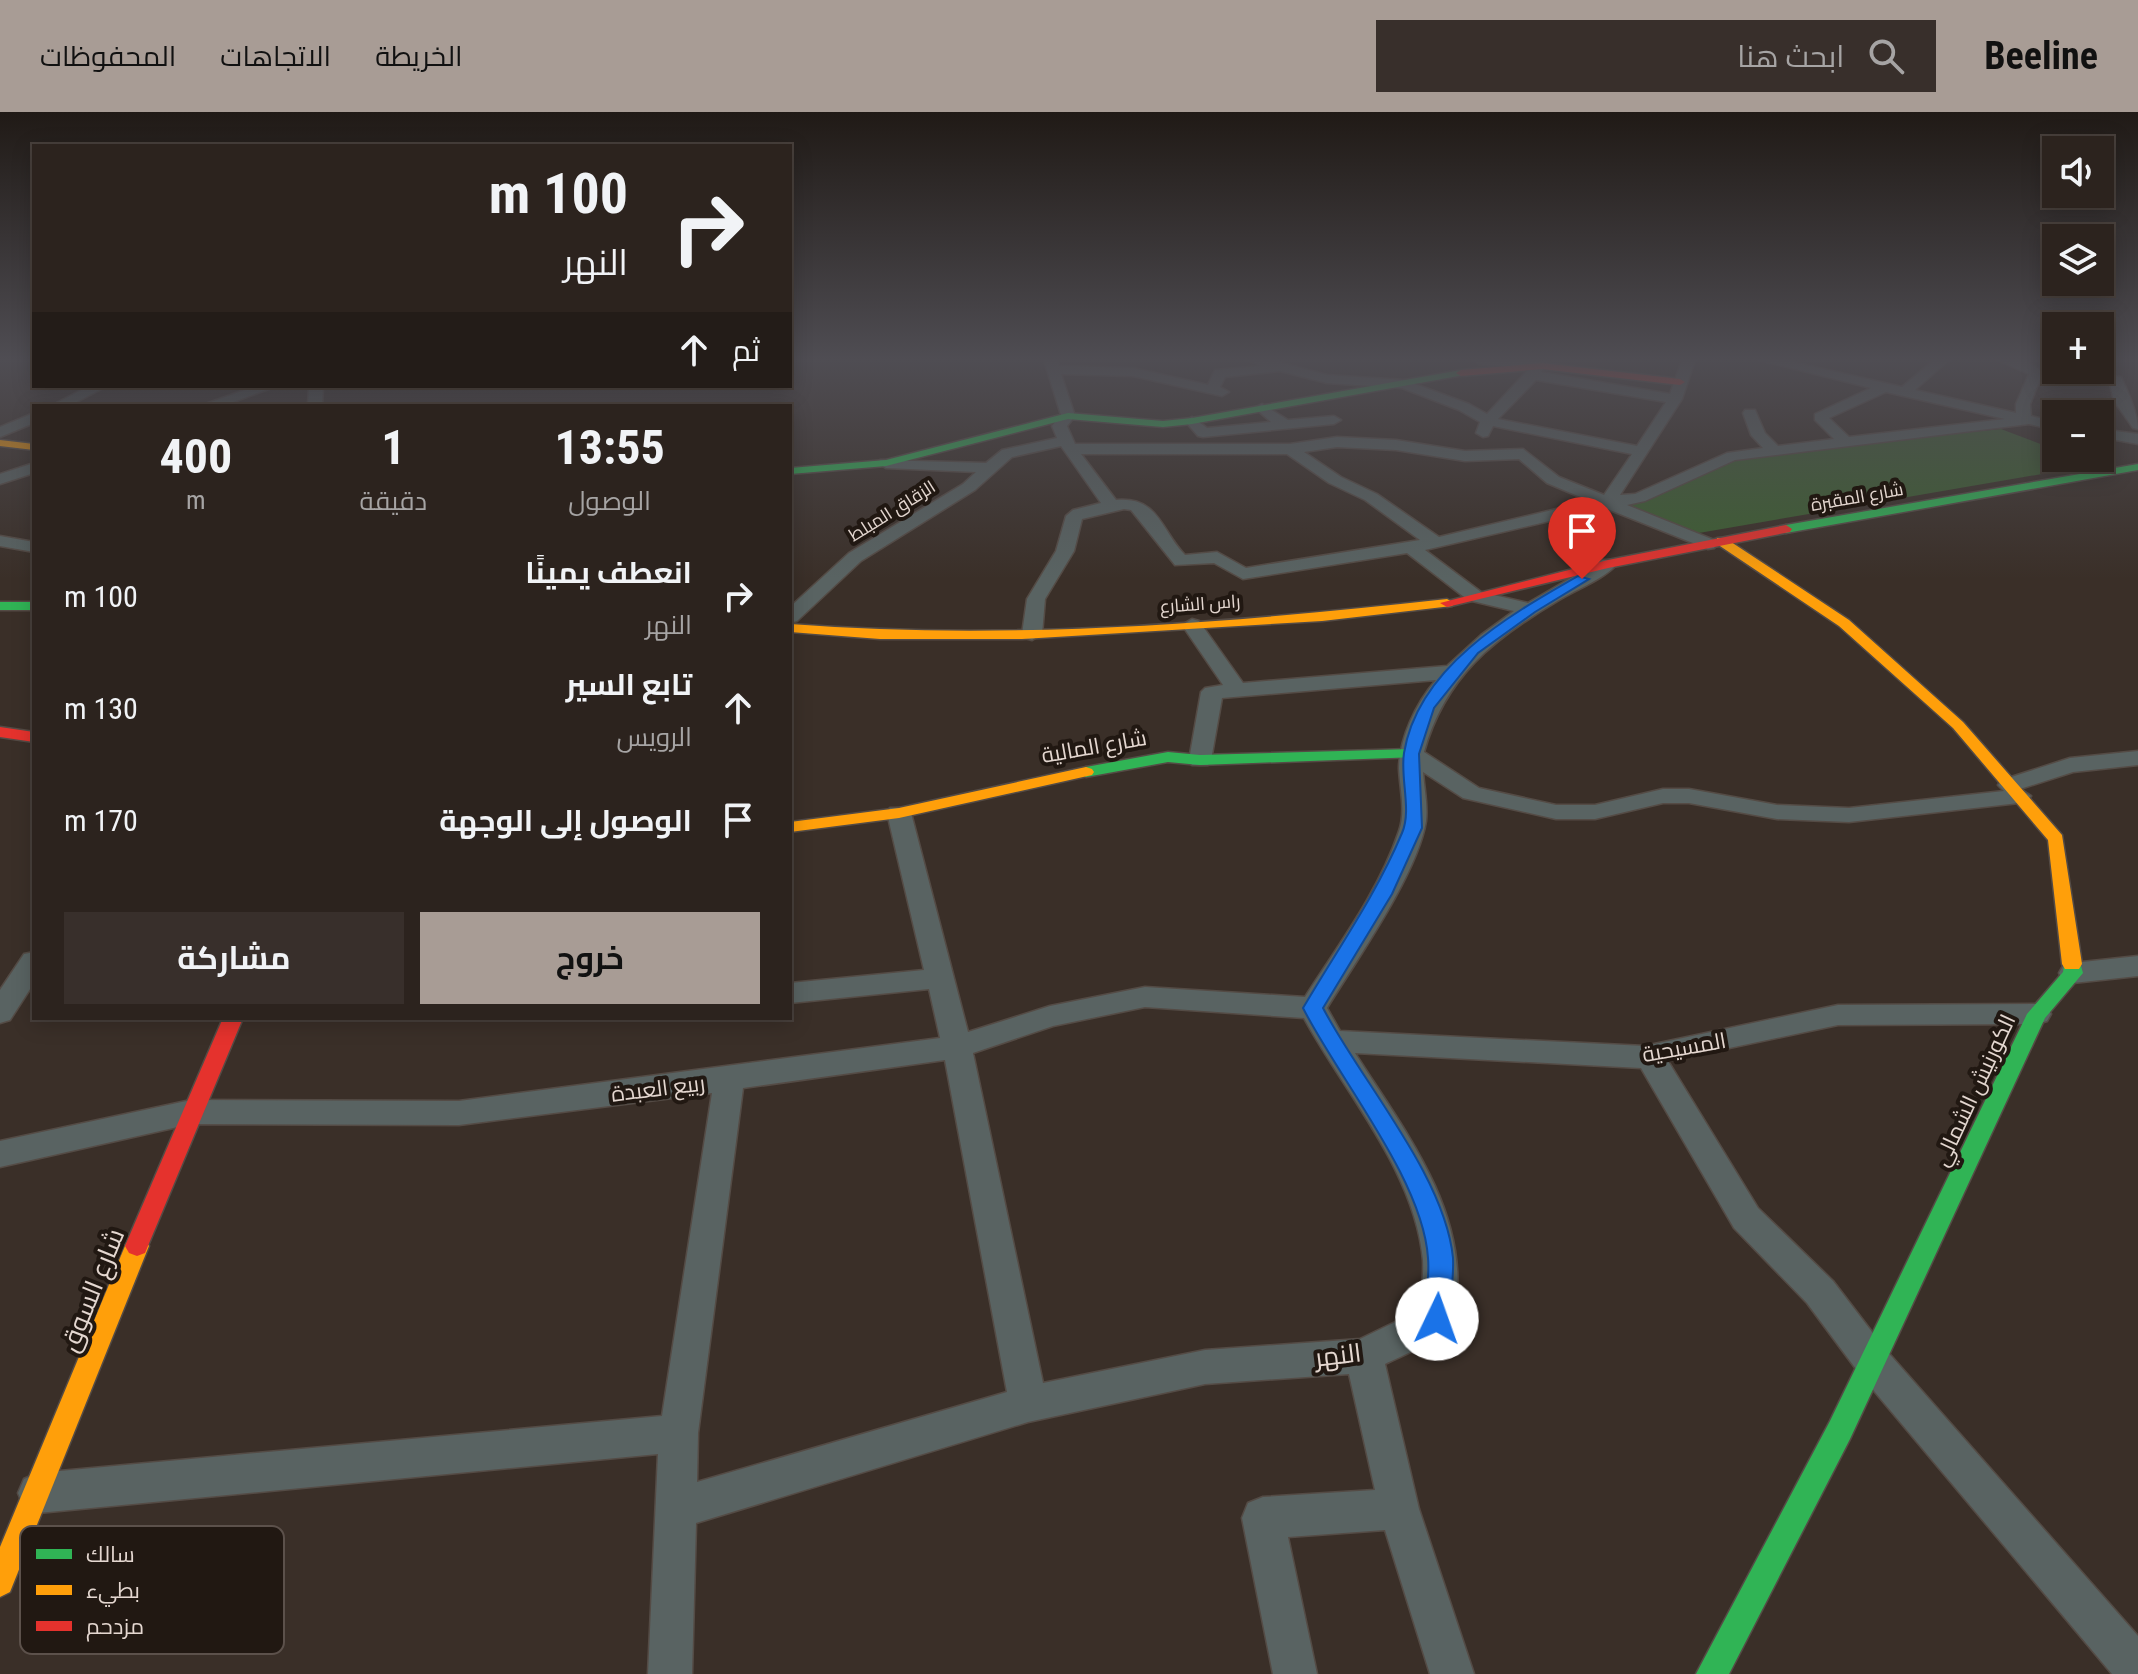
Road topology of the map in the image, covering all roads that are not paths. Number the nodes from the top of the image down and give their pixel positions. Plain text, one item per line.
1 (1003, 433) edge
2 (1063, 433) edge
3 (1483, 433) edge
4 (1548, 433) edge
5 (1651, 433) edge
6 (1757, 433) edge
7 (1836, 433) edge
8 (1917, 433) edge
9 (2114, 435) edge
10 (2134, 439) edge
11 (1844, 441) junction
12 (0, 443) edge
13 (1069, 444) junction
14 (32, 447) edge
15 (1290, 449) junction
16 (1640, 451) junction
17 (1775, 451) junction
18 (1484, 453) junction
19 (886, 463) junction
20 (989, 468) junction
21 (32, 469) edge
22 (2138, 469) edge
23 (792, 471) edge
24 (0, 479) edge
25 (1608, 502) junction
26 (1107, 508) junction
27 (0, 541) edge
28 (1434, 542) junction
29 (1714, 543) junction
30 (1409, 546) junction
31 (32, 547) edge
32 (1608, 564) junction
33 (1475, 596) junction
34 (0, 606) edge
35 (32, 606) edge
36 (1530, 609) junction
37 (792, 615) edge
38 (1192, 625) junction
39 (792, 628) edge
40 (1032, 634) junction
41 (1455, 672) junction
42 (1237, 689) junction
43 (0, 732) edge
44 (32, 737) edge
45 (1411, 754) junction
46 (2138, 758) edge
47 (1200, 760) junction
48 (2014, 790) junction
49 (899, 813) junction
50 (792, 827) edge
51 (32, 964) edge
52 (2138, 966) edge
53 (2073, 973) junction
54 (941, 978) junction
55 (792, 993) edge
56 (1313, 1008) junction
57 (0, 1013) edge
58 (2037, 1014) junction
59 (232, 1020) edge
60 (1330, 1041) junction
61 (957, 1047) junction
62 (1650, 1057) junction
63 (729, 1079) junction
64 (191, 1112) junction
65 (0, 1154) edge
66 (1364, 1356) junction
67 (1872, 1361) junction
68 (1028, 1404) junction
69 (679, 1433) junction
70 (38, 1493) junction
71 (675, 1509) junction
72 (1399, 1509) junction
73 (24, 1526) edge
74 (20, 1535) edge
75 (0, 1582) edge
76 (2138, 1670) edge
77 (670, 1674) edge
78 (1295, 1674) edge
79 (1452, 1674) edge
80 (1712, 1674) edge

1 - 19 street
2 - 13 street
3 - 18 street
4 - 16 street
5 - 16 street
6 - 17 street
7 - 11 street
8 - 11 street
9 - 10 street
11 - 17 street
12 - 14 street
13 - 15 street, الزقاق المبلط
13 - 20 street, الزقاق المبلط
13 - 26 street
15 - 18 street, الزقاق المبلط
15 - 28 street
16 - 25 street
17 - 25 street
18 - 25 street, الزقاق المبلط
19 - 20 street
19 - 23 street
20 - 37 street, الزقاق المبلط
21 - 24 street
22 - 29 street, شارع المقبرة
25 - 28 street
25 - 29 street, الزقاق المبلط
26 - 30 street
26 - 40 street
27 - 31 street
28 - 30 street
29 - 32 street, شارع المقبرة
29 - 48 street
30 - 33 street
32 - 33 street, راس الشارع
32 - 36 street
33 - 36 street
33 - 38 street, راس الشارع
34 - 35 street
36 - 41 street
38 - 40 street, راس الشارع
38 - 42 street
39 - 40 street, راس الشارع
41 - 42 street
41 - 45 street
42 - 47 street
43 - 44 street
45 - 47 street, شارع المالية
45 - 48 street
45 - 56 street
46 - 48 street
47 - 49 street, شارع المالية
48 - 53 street
49 - 50 street, شارع المالية
49 - 54 street
51 - 57 street
52 - 53 street
53 - 58 street, الكورنيش الشمالي
54 - 55 street
54 - 61 street
56 - 60 street, النهر
56 - 61 street, ربيع العبدة
58 - 62 street, المسيحية
58 - 67 street, الكورنيش الشمالي
59 - 64 street, شارع السوق
60 - 62 street, المسيحية
60 - 66 street, النهر
61 - 63 street, ربيع العبدة
61 - 68 street
62 - 67 street
63 - 64 street, ربيع العبدة
63 - 69 street
64 - 65 street, ربيع العبدة
64 - 70 street, شارع السوق
66 - 68 street, النهر
66 - 72 street
67 - 76 street
67 - 80 street, الكورنيش الشمالي
68 - 71 street, النهر
69 - 70 street
69 - 71 street
70 - 73 street, شارع السوق
71 - 77 street
72 - 78 street
72 - 79 street
74 - 75 street, شارع السوق

